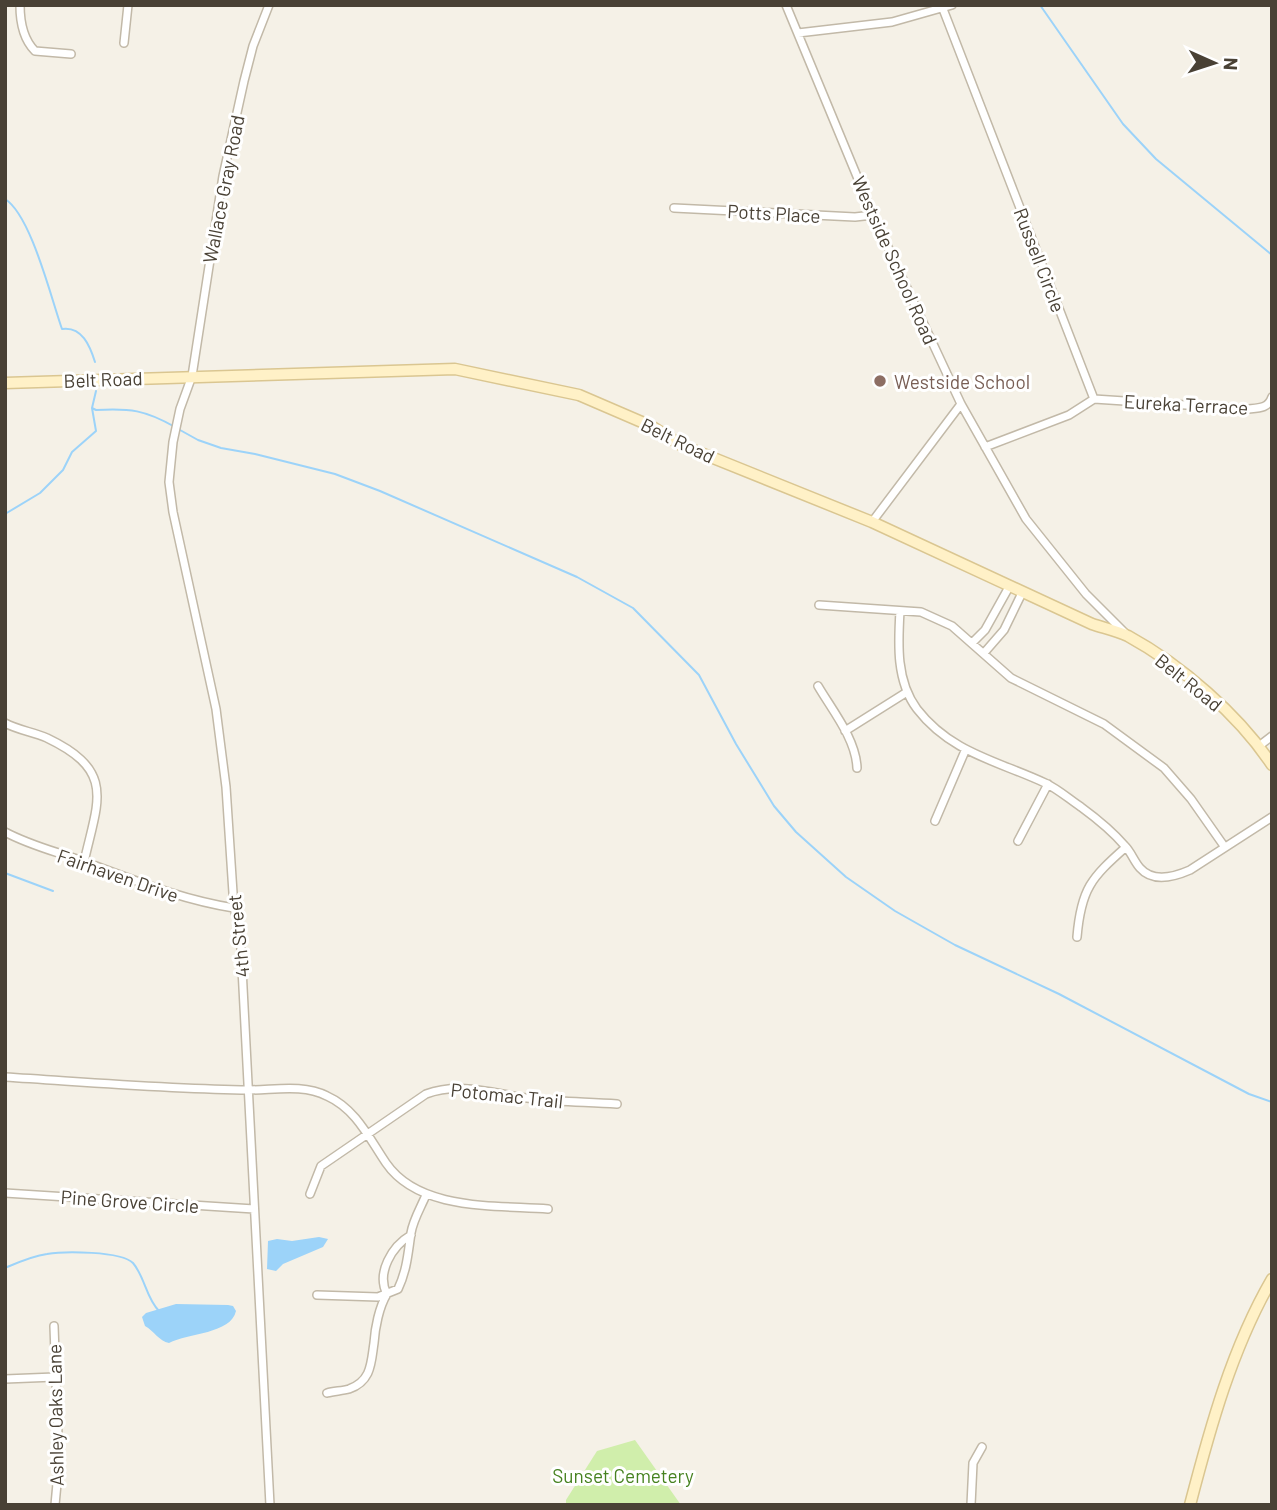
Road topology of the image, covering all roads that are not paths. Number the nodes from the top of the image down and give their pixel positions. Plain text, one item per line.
1 (20, 5) edge
2 (128, 5) edge
3 (269, 5) edge
4 (786, 5) edge
5 (952, 5) edge
6 (943, 9) junction
7 (797, 33) junction
8 (124, 43) dead end
9 (71, 54) dead end
10 (674, 208) dead end
11 (873, 215) junction
12 (192, 376) junction
13 (5, 383) edge
14 (1272, 397) edge
15 (1094, 399) junction
16 (961, 404) junction
17 (985, 447) junction
18 (872, 522) junction
19 (1009, 587) junction
20 (1023, 593) junction
21 (819, 605) dead end
22 (900, 611) junction
23 (1127, 635) junction
24 (972, 643) junction
25 (984, 653) junction
26 (818, 686) dead end
27 (907, 692) junction
28 (5, 723) edge
29 (845, 731) junction
30 (1272, 736) edge
31 (1259, 746) junction
32 (965, 751) junction
33 (1272, 765) edge
34 (857, 768) dead end
35 (1048, 784) junction
36 (1272, 817) edge
37 (935, 821) dead end
38 (5, 832) edge
39 (1018, 841) dead end
40 (1224, 846) junction
41 (1126, 847) junction
42 (84, 862) junction
43 (234, 908) junction
44 (1077, 937) dead end
45 (5, 1077) edge
46 (249, 1090) junction
47 (617, 1104) dead end
48 (368, 1134) junction
49 (5, 1193) edge
50 (310, 1194) dead end
51 (426, 1195) junction
52 (254, 1209) junction
53 (548, 1209) dead end
54 (411, 1235) junction
55 (1272, 1279) edge
56 (387, 1294) junction
57 (317, 1295) dead end
58 (54, 1326) dead end
59 (55, 1377) junction
60 (5, 1379) edge
61 (327, 1393) dead end
62 (982, 1447) dead end
63 (55, 1505) edge
64 (270, 1505) edge
65 (971, 1505) edge
66 (1190, 1505) edge

1 - 9 street
2 - 8 street
3 - 12 street, Wallace Gray Road
4 - 7 street, Westside School Road
5 - 6 street
6 - 7 street
6 - 15 street, Russell Circle
7 - 11 street, Westside School Road
10 - 11 street, Potts Place
11 - 16 street, Westside School Road
12 - 13 street, Belt Road
12 - 18 street, Belt Road
12 - 43 street, 4th Street
14 - 15 street, Eureka Terrace
15 - 17 street
16 - 17 street, Westside School Road
16 - 18 street
17 - 23 street, Westside School Road
18 - 19 street, Belt Road
19 - 20 street, Belt Road
19 - 24 street
20 - 23 street, Belt Road
20 - 25 street
21 - 22 street
22 - 24 street
22 - 27 street
23 - 31 street, Belt Road
24 - 25 street
25 - 40 street
26 - 29 street
27 - 29 street
27 - 32 street
28 - 42 street
29 - 34 street
30 - 31 street
31 - 33 street, Belt Road
32 - 35 street
32 - 37 street
35 - 39 street
35 - 41 street
36 - 40 street
38 - 42 street, Fairhaven Drive
40 - 41 street
41 - 44 street
42 - 43 street, Fairhaven Drive
43 - 46 street, 4th Street
45 - 46 street
46 - 48 street
46 - 52 street, 4th Street
47 - 48 street, Potomac Trail
48 - 50 street, Potomac Trail
48 - 51 street
49 - 52 street, Pine Grove Circle
51 - 53 street
51 - 54 street
52 - 64 street, 4th Street
54 - 56 street
54 - 56 street
55 - 66 street
56 - 57 street
56 - 61 street
58 - 59 street, Ashley Oaks Lane
59 - 60 street
59 - 63 street, Ashley Oaks Lane
62 - 65 street

